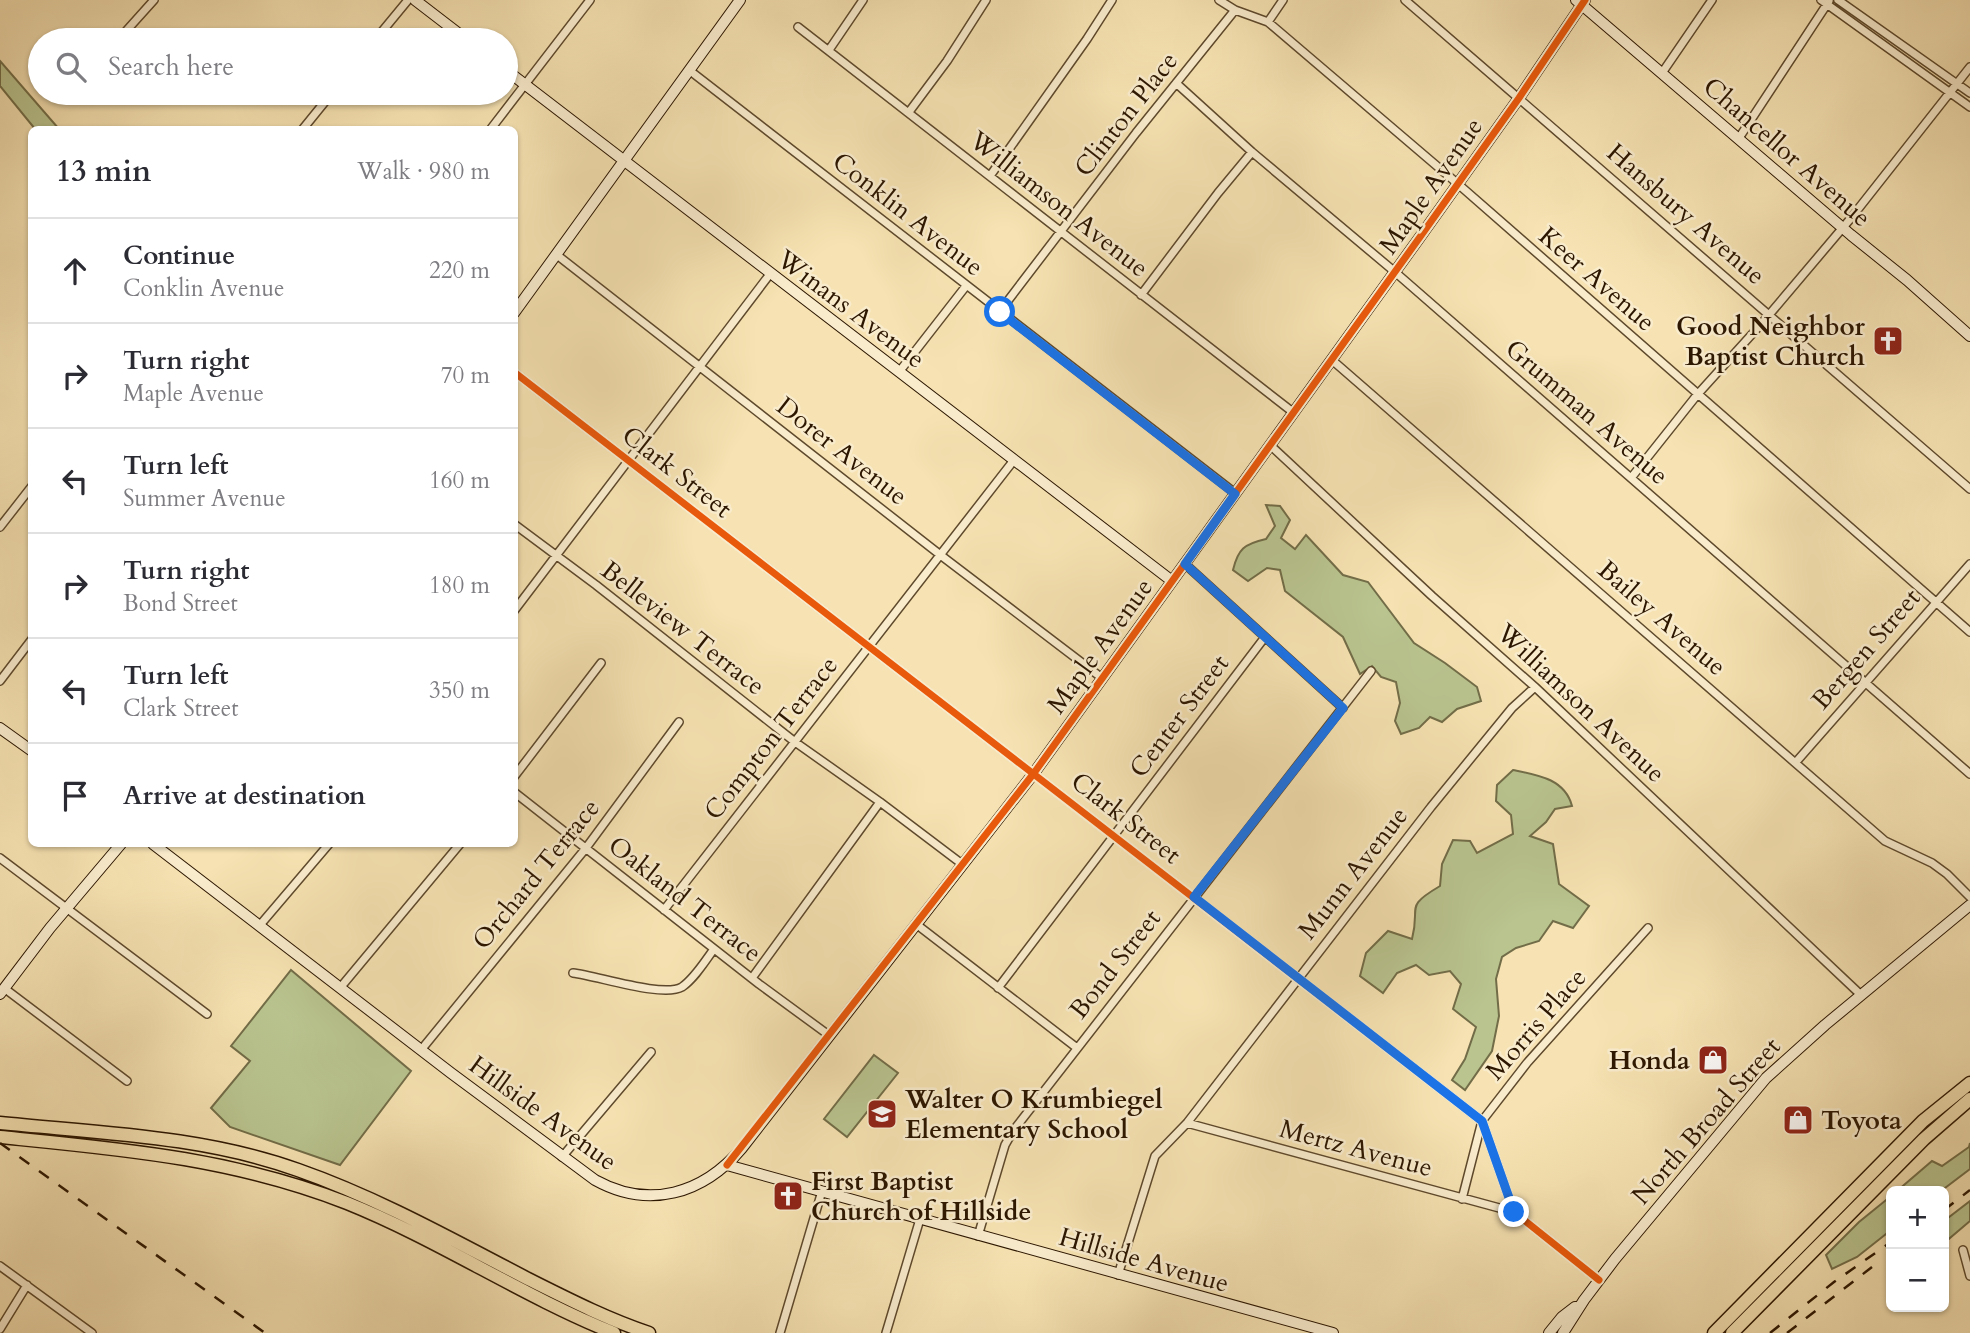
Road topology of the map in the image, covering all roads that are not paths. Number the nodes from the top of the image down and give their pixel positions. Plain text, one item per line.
1 (154, 0) edge
2 (408, 0) edge
3 (415, 0) edge
4 (590, 0) edge
5 (740, 0) edge
6 (863, 0) edge
7 (986, 0) edge
8 (1112, 0) edge
9 (1219, 0) edge
10 (1283, 0) edge
11 (1405, 0) edge
12 (1712, 0) edge
13 (1838, 0) edge
14 (1826, 1) edge
15 (1581, 2) edge
16 (1235, 10) junction
17 (1268, 22) junction
18 (798, 27) dead end
19 (129, 28) edge
20 (385, 28) edge
21 (451, 28) edge
22 (829, 50) junction
23 (1970, 67) edge
24 (689, 70) junction
25 (1662, 73) junction
26 (518, 79) edge
27 (1176, 83) junction
28 (1957, 84) junction
29 (525, 85) junction
30 (1950, 93) junction
31 (1970, 93) edge
32 (518, 94) edge
33 (1519, 98) junction
34 (322, 105) edge
35 (509, 105) edge
36 (1970, 107) edge
37 (909, 112) junction
38 (305, 126) edge
39 (493, 126) edge
40 (1739, 138) junction
41 (1252, 152) junction
42 (622, 160) junction
43 (990, 176) junction
44 (1458, 184) junction
45 (1843, 227) junction
46 (1062, 232) junction
47 (557, 255) junction
48 (1395, 272) junction
49 (770, 274) junction
50 (966, 286) junction
51 (1141, 295) junction
52 (518, 308) edge
53 (1000, 312) junction
54 (1770, 314) junction
55 (1970, 336) edge
56 (1332, 360) junction
57 (701, 367) junction
58 (899, 372) junction
59 (518, 375) edge
60 (1697, 395) junction
61 (1294, 412) junction
62 (1270, 445) junction
63 (1014, 460) junction
64 (630, 461) junction
65 (1631, 478) junction
66 (1970, 489) edge
67 (28, 491) edge
68 (1235, 494) junction
69 (0, 527) edge
70 (518, 527) edge
71 (940, 555) junction
72 (557, 558) junction
73 (1185, 564) junction
74 (1970, 564) edge
75 (1172, 581) junction
76 (1935, 602) junction
77 (518, 606) edge
78 (1970, 632) edge
79 (1265, 638) junction
80 (28, 644) edge
81 (868, 647) junction
82 (601, 663) dead end
83 (1371, 671) dead end
84 (1102, 678) junction
85 (0, 681) edge
86 (1864, 683) junction
87 (1535, 687) junction
88 (1343, 708) junction
89 (679, 722) dead end
90 (0, 727) edge
91 (794, 742) junction
92 (28, 748) edge
93 (1796, 762) junction
94 (518, 772) edge
95 (1034, 773) junction
96 (1970, 774) edge
97 (518, 795) edge
98 (880, 802) junction
99 (1114, 835) junction
100 (118, 847) edge
101 (157, 847) edge
102 (326, 847) edge
103 (458, 847) edge
104 (586, 848) junction
105 (0, 858) edge
106 (962, 864) junction
107 (1194, 897) junction
108 (1970, 897) edge
109 (1970, 905) edge
110 (67, 908) junction
111 (664, 909) junction
112 (916, 924) junction
113 (260, 926) junction
114 (1648, 928) dead end
115 (715, 949) junction
116 (573, 973) dead end
117 (1298, 977) junction
118 (752, 978) junction
119 (340, 988) junction
120 (998, 988) junction
121 (2, 991) edge
122 (1861, 995) junction
123 (207, 1014) dead end
124 (830, 1036) junction
125 (1077, 1048) junction
126 (421, 1050) junction
127 (651, 1052) dead end
128 (128, 1081) dead end
129 (1970, 1083) edge
130 (1970, 1099) edge
131 (1482, 1121) junction
132 (1187, 1123) junction
133 (3, 1124) edge
134 (0, 1136) edge
135 (562, 1157) junction
136 (727, 1165) junction
137 (822, 1191) junction
138 (1462, 1199) junction
139 (1514, 1212) junction
140 (920, 1219) junction
141 (978, 1236) junction
142 (1964, 1250) dead end
143 (0, 1266) edge
144 (1118, 1275) junction
145 (1970, 1276) edge
146 (1599, 1280) junction
147 (27, 1285) junction
148 (1584, 1300) junction
149 (0, 1329) edge
150 (1311, 1330) edge
151 (92, 1333) edge
152 (614, 1333) edge
153 (649, 1333) edge
154 (780, 1333) edge
155 (886, 1333) edge
156 (1333, 1333) edge
157 (1549, 1333) edge
158 (1563, 1333) edge
159 (1714, 1333) edge
160 (1732, 1333) edge

1 - 19 street
2 - 20 street
3 - 21 street
4 - 29 street
5 - 24 street
6 - 22 street
7 - 37 street
8 - 43 street
9 - 16 street, Keer Avenue
10 - 17 street
11 - 33 street, Hansbury Avenue
12 - 25 street
13 - 28 street
14 - 30 street
14 - 40 street
15 - 25 street, Chancellor Avenue
15 - 33 street, Maple Avenue
16 - 17 street, Keer Avenue
16 - 27 street, Clinton Place
17 - 44 street, Keer Avenue
18 - 22 street, Williamson Avenue
22 - 37 street, Williamson Avenue
23 - 28 street
24 - 42 street
24 - 50 street, Conklin Avenue
25 - 40 street, Chancellor Avenue
26 - 29 street, Winans Avenue
27 - 41 street, Grumman Avenue
27 - 46 street, Clinton Place
28 - 30 street
28 - 31 street
29 - 32 street
29 - 42 street, Winans Avenue
30 - 36 street
30 - 45 street
33 - 44 street, Maple Avenue
33 - 54 street, Hansbury Avenue
34 - 38 street
35 - 39 street
37 - 43 street, Williamson Avenue
40 - 45 street, Chancellor Avenue
41 - 48 street, Grumman Avenue
41 - 51 street
42 - 47 street
42 - 49 street, Winans Avenue
43 - 46 street, Williamson Avenue
44 - 48 street, Maple Avenue
44 - 60 street, Keer Avenue
45 - 54 street
45 - 55 street, Chancellor Avenue
46 - 51 street, Williamson Avenue
46 - 53 street, Clinton Place
47 - 52 street
47 - 57 street, Dorer Avenue
48 - 56 street, Maple Avenue
48 - 65 street, Grumman Avenue
49 - 57 street
49 - 58 street, Winans Avenue
50 - 53 street, Conklin Avenue
50 - 58 street
51 - 61 street, Williamson Avenue
53 - 68 street, Conklin Avenue
54 - 60 street
54 - 66 street, Hansbury Avenue
56 - 61 street, Maple Avenue
56 - 93 street, Bailey Avenue
57 - 64 street
57 - 71 street, Dorer Avenue
58 - 63 street, Winans Avenue
59 - 64 street, Clark Street
60 - 65 street
60 - 76 street, Keer Avenue
61 - 62 street, Maple Avenue
62 - 68 street, Maple Avenue
62 - 87 street, Williamson Avenue
63 - 71 street, Compton Terrace
63 - 75 street, Winans Avenue
64 - 72 street
64 - 81 street, Clark Street
65 - 86 street, Grumman Avenue
67 - 69 street
68 - 73 street, Maple Avenue
70 - 72 street, Belleview Terrace
71 - 81 street, Compton Terrace
71 - 84 street, Dorer Avenue
72 - 77 street
72 - 91 street, Belleview Terrace
73 - 75 street, Maple Avenue
73 - 79 street
74 - 76 street, Bergen Street
75 - 84 street, Maple Avenue
76 - 78 street, Keer Avenue
76 - 86 street, Bergen Street
79 - 88 street
79 - 99 street, Center Street
80 - 85 street
81 - 91 street, Compton Terrace
81 - 95 street, Clark Street
82 - 94 street
83 - 88 street, Bond Street
84 - 95 street, Maple Avenue
86 - 93 street, Bergen Street
86 - 96 street, Grumman Avenue
87 - 117 street, Munn Avenue
87 - 122 street, Williamson Avenue
88 - 107 street, Bond Street
89 - 104 street, Orchard Terrace
90 - 92 street
91 - 98 street, Belleview Terrace
91 - 111 street, Compton Terrace
93 - 108 street, Bailey Avenue
95 - 99 street, Clark Street
95 - 106 street, Maple Avenue
97 - 104 street, Oakland Terrace
98 - 106 street, Belleview Terrace
98 - 118 street
99 - 107 street, Clark Street
99 - 120 street, Center Street
100 - 110 street
101 - 113 street, Hillside Avenue
102 - 113 street
103 - 119 street
104 - 111 street, Oakland Terrace
104 - 126 street, Orchard Terrace
105 - 110 street
106 - 112 street, Maple Avenue
107 - 117 street, Clark Street
107 - 125 street, Bond Street
109 - 122 street, North Broad Street
110 - 121 street
110 - 123 street
111 - 115 street, Oakland Terrace
112 - 120 street
112 - 124 street, Maple Avenue
113 - 119 street, Hillside Avenue
114 - 131 street, Morris Place
115 - 116 street
115 - 118 street, Oakland Terrace
117 - 131 street, Clark Street
117 - 132 street, Munn Avenue
118 - 124 street, Oakland Terrace
119 - 126 street, Hillside Avenue
120 - 125 street
121 - 128 street
122 - 146 street, North Broad Street
124 - 136 street, Maple Avenue
125 - 141 street, Bond Street
126 - 135 street, Hillside Avenue
127 - 135 street
129 - 159 highway
130 - 160 highway
131 - 138 street, Morris Place
131 - 139 street
132 - 138 street, Mertz Avenue
132 - 144 street, Munn Avenue
133 - 153 highway
134 - 152 highway
135 - 136 street, Hillside Avenue
136 - 137 street, Hillside Avenue
137 - 140 street, Hillside Avenue
137 - 154 street
138 - 139 street, Mertz Avenue
139 - 146 street
140 - 141 street, Hillside Avenue
140 - 155 street
141 - 144 street, Hillside Avenue
142 - 145 street
143 - 147 street
144 - 150 street, Hillside Avenue
146 - 148 street, North Broad Street
147 - 149 street
147 - 151 street
148 - 157 street
148 - 158 street, North Broad Street
150 - 156 street, Hillside Avenue

